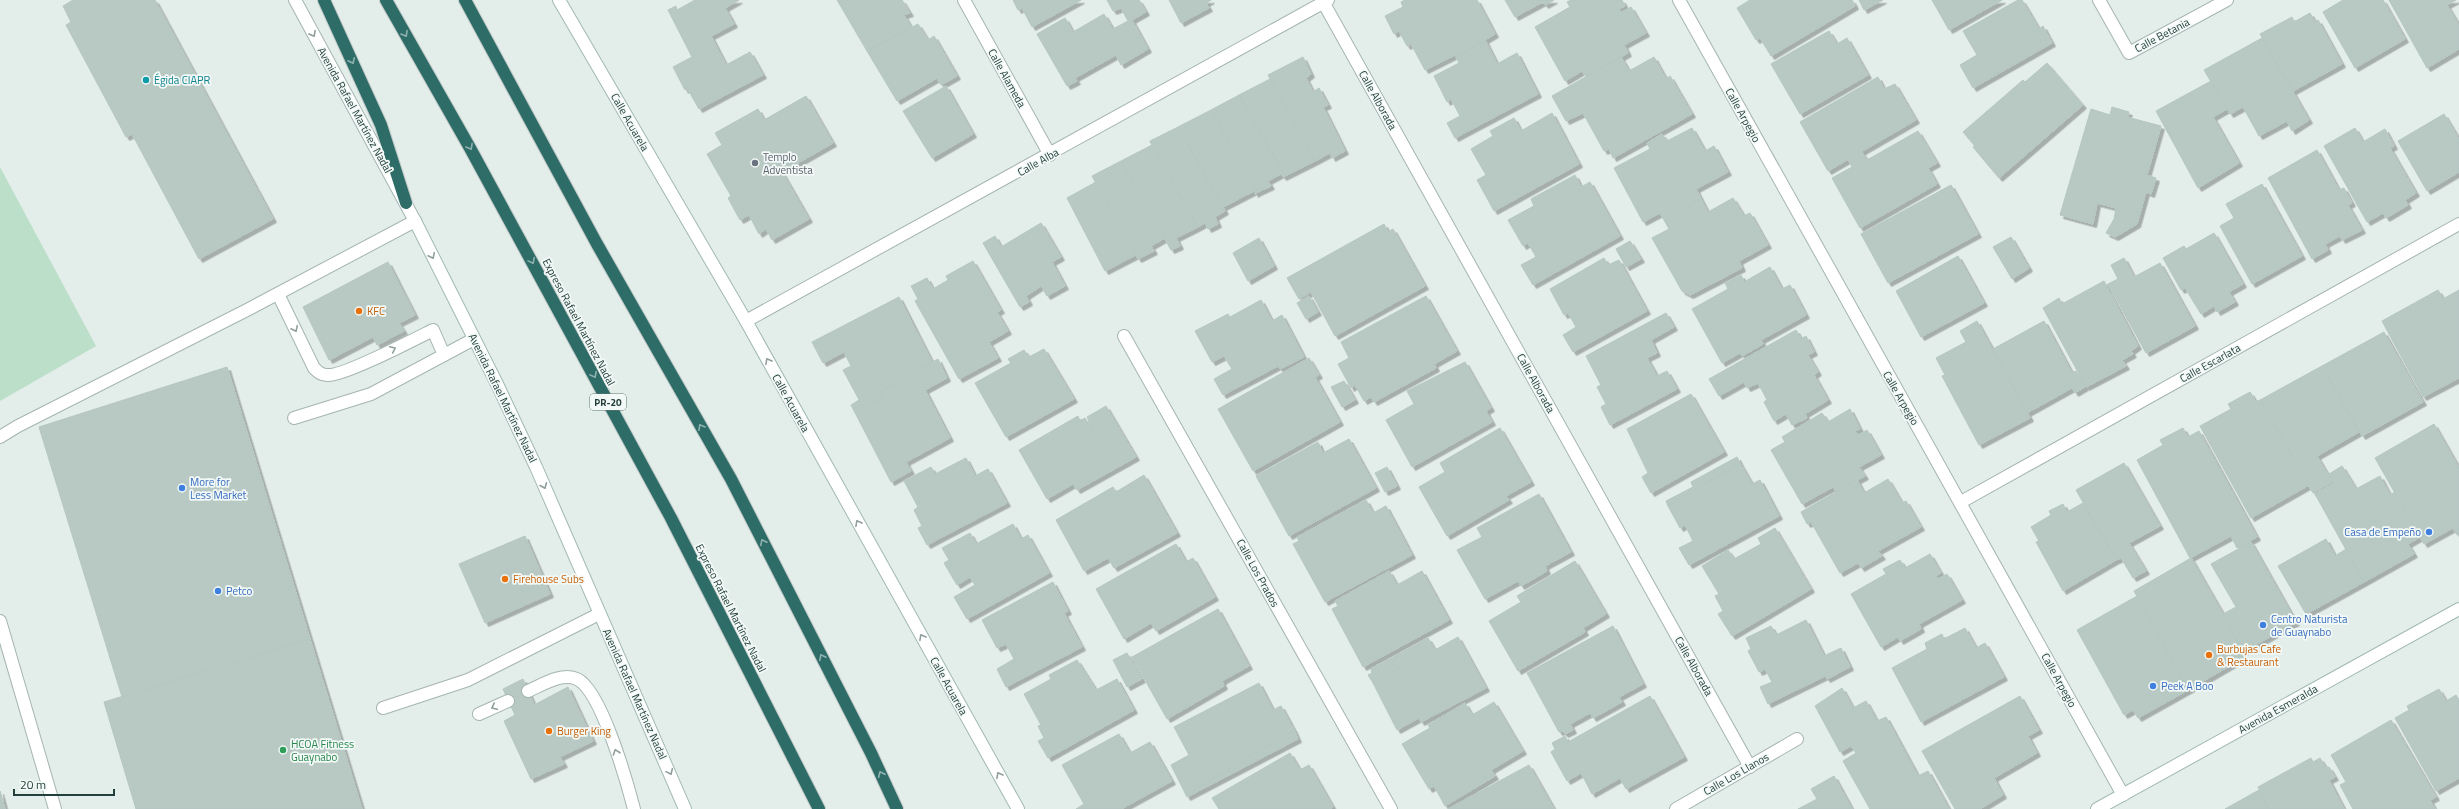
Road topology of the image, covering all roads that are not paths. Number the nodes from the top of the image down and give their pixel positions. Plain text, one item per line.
1 (295, 0) edge
2 (324, 0) edge
3 (386, 0) edge
4 (465, 0) edge
5 (559, 0) edge
6 (964, 0) edge
7 (1679, 0) edge
8 (2099, 0) edge
9 (2227, 0) edge
10 (1324, 1) edge
11 (1050, 155) junction
12 (406, 203) junction
13 (415, 221) junction
14 (2459, 224) edge
15 (278, 294) junction
16 (746, 321) junction
17 (1124, 336) dead end
18 (474, 339) junction
19 (444, 355) junction
20 (294, 418) dead end
21 (0, 437) edge
22 (1962, 502) junction
23 (2459, 610) edge
24 (598, 614) junction
25 (0, 621) edge
26 (528, 691) dead end
27 (508, 700) dead end
28 (383, 708) dead end
29 (479, 714) dead end
30 (1797, 739) dead end
31 (1750, 766) junction
32 (2123, 795) junction
33 (55, 809) edge
34 (634, 809) edge
35 (685, 809) edge
36 (819, 809) edge
37 (897, 809) edge
38 (1018, 809) edge
39 (1391, 809) edge
40 (1676, 809) edge
41 (2098, 809) edge

1 -> 12 street, Avenida Rafael Martínez Nadal
2 -> 12 highway
3 -> 36 highway, Expreso Rafael Martínez Nadal / PR-20
37 -> 4 highway
5 - 16 street, Calle Acuarela
6 - 11 street, Calle Alameda
7 - 22 street, Calle Arpegio
8 - 9 street, Calle Betania
10 - 11 street, Calle Alba
10 - 31 street, Calle Alborada
11 - 16 street, Calle Alba
12 - 13 street, Avenida Rafael Martínez Nadal
13 - 15 street
13 -> 18 street, Avenida Rafael Martínez Nadal
14 - 22 street, Calle Escarlata
15 -> 19 street
15 - 21 street
38 -> 16 street, Calle Acuarela
17 - 39 street, Calle Los Prados
18 - 19 street
18 -> 24 street, Avenida Rafael Martínez Nadal
19 - 20 street
22 - 32 street, Calle Arpegio
23 - 32 street, Avenida Esmeralda
24 - 28 street
24 -> 35 street, Avenida Rafael Martínez Nadal
25 - 33 street
34 -> 26 street
27 -> 29 street
30 - 31 street, Calle Los Llanos
31 - 40 street, Calle Los Llanos
32 - 41 street, Avenida Esmeralda

